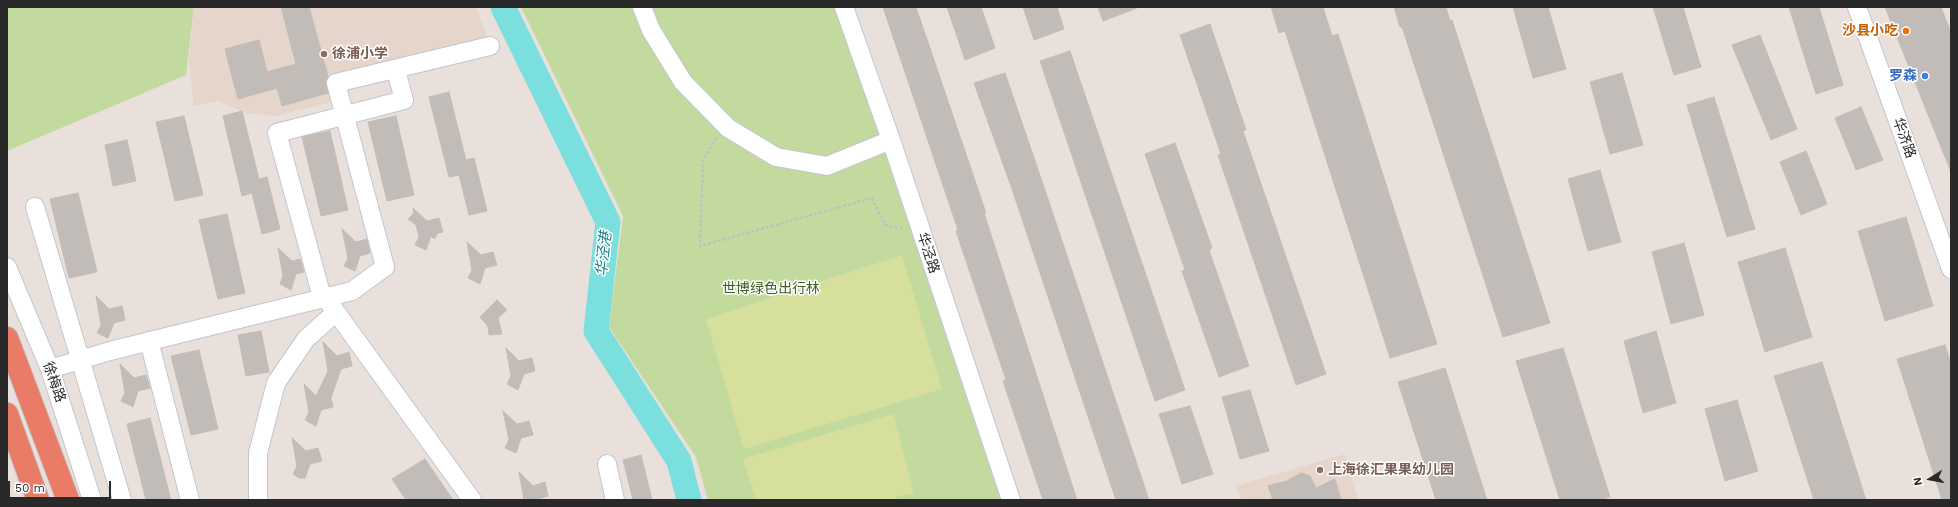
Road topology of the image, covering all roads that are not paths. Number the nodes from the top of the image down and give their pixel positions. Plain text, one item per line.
1 (642, 7) edge
2 (844, 7) edge
3 (1857, 7) edge
4 (490, 46) dead end
5 (396, 70) junction
6 (346, 115) junction
7 (891, 140) junction
8 (36, 206) dead end
9 (7, 267) edge
10 (1951, 269) edge
11 (325, 297) junction
12 (336, 312) junction
13 (7, 338) edge
14 (150, 341) junction
15 (81, 360) junction
16 (50, 369) junction
17 (7, 414) edge
18 (607, 464) dead end
19 (612, 499) edge
20 (38, 500) edge
21 (68, 500) edge
22 (92, 500) edge
23 (122, 500) edge
24 (190, 500) edge
25 (258, 500) edge
26 (472, 500) edge
27 (1011, 500) edge

1 - 7 street
2 - 7 street, 华泾路
3 - 10 street, 华济路
4 - 5 street
5 - 6 street
5 - 6 street
6 - 11 street
6 - 11 street
7 - 27 street, 华泾路
8 - 15 street
9 - 16 street, 徐梅路
11 - 12 street
11 - 14 street
12 - 25 street
12 - 26 street
13 - 21 highway
14 - 15 street
14 - 24 street
15 - 16 street
15 - 23 street
16 - 22 street, 徐梅路
17 - 20 highway
18 - 19 street

